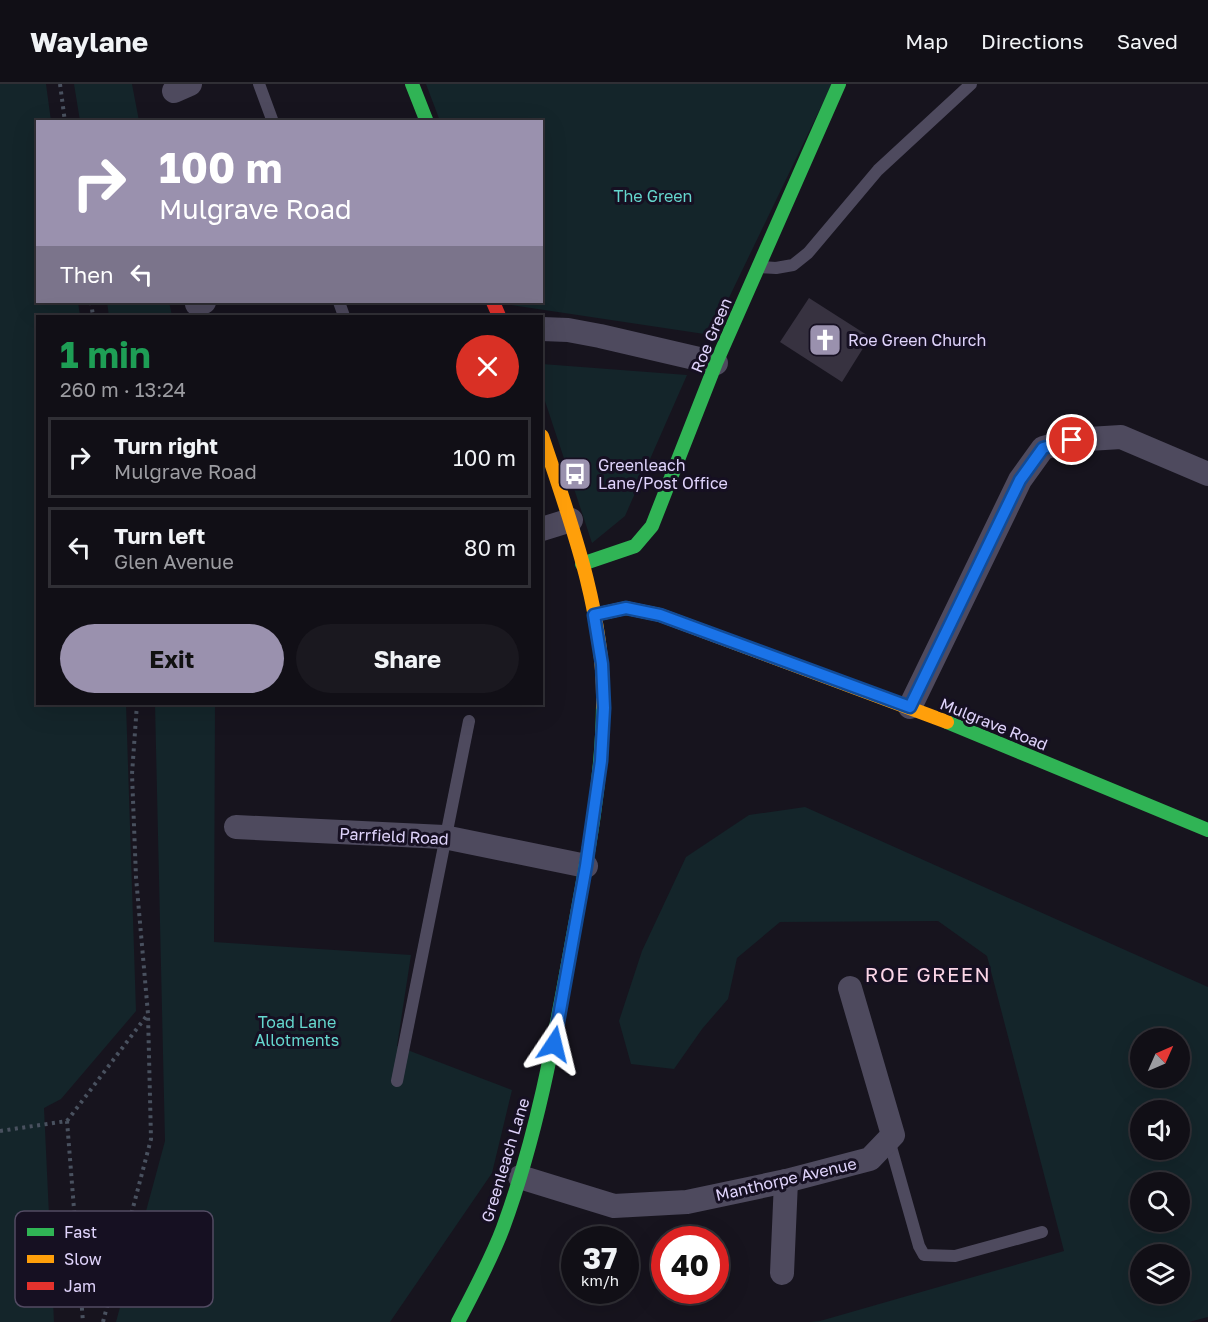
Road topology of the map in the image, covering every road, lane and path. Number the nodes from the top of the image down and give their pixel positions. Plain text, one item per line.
1 (60, 84) edge
2 (259, 84) edge
3 (412, 84) edge
4 (839, 84) edge
5 (971, 84) edge
6 (65, 120) edge
7 (272, 120) edge
8 (426, 120) edge
9 (758, 267) junction
10 (543, 329) edge
11 (716, 363) junction
12 (543, 439) edge
13 (1208, 474) edge
14 (571, 520) junction
15 (543, 529) edge
16 (582, 564) junction
17 (594, 615) junction
18 (137, 705) edge
19 (910, 707) junction
20 (469, 721) dead end
21 (236, 827) dead end
22 (1208, 830) edge
23 (444, 837) junction
24 (586, 866) junction
25 (850, 988) dead end
26 (148, 1014) junction
27 (397, 1081) dead end
28 (67, 1120) junction
29 (0, 1131) edge
30 (889, 1140) junction
31 (520, 1177) junction
32 (786, 1181) junction
33 (74, 1211) edge
34 (132, 1211) edge
35 (1042, 1232) dead end
36 (782, 1273) dead end
37 (82, 1307) edge
38 (107, 1307) edge
39 (83, 1322) edge
40 (103, 1322) edge
41 (458, 1322) edge

1 - 6 path
2 - 7 lane
3 - 8 street
4 - 9 street, Roe Green
5 - 9 lane
9 - 11 street, Roe Green
10 - 11 street
11 - 16 street, Roe Green
12 - 14 street, Greenleach Lane
13 - 19 street
14 - 15 street
14 - 16 street, Greenleach Lane
16 - 17 street, Greenleach Lane
17 - 19 street, Mulgrave Road
17 - 24 street, Greenleach Lane
18 - 26 path
19 - 22 street, Mulgrave Road
20 - 23 lane
21 - 23 street, Parrfield Road
23 - 24 street, Parrfield Road
23 - 27 lane
24 - 31 street, Greenleach Lane
25 - 30 street
26 - 28 path
26 - 34 path
28 - 29 path
28 - 33 path
30 - 32 street, Manthorpe Avenue
30 - 35 lane
31 - 32 street, Manthorpe Avenue
31 - 41 street, Greenleach Lane
32 - 36 street
37 - 39 path
38 - 40 path

